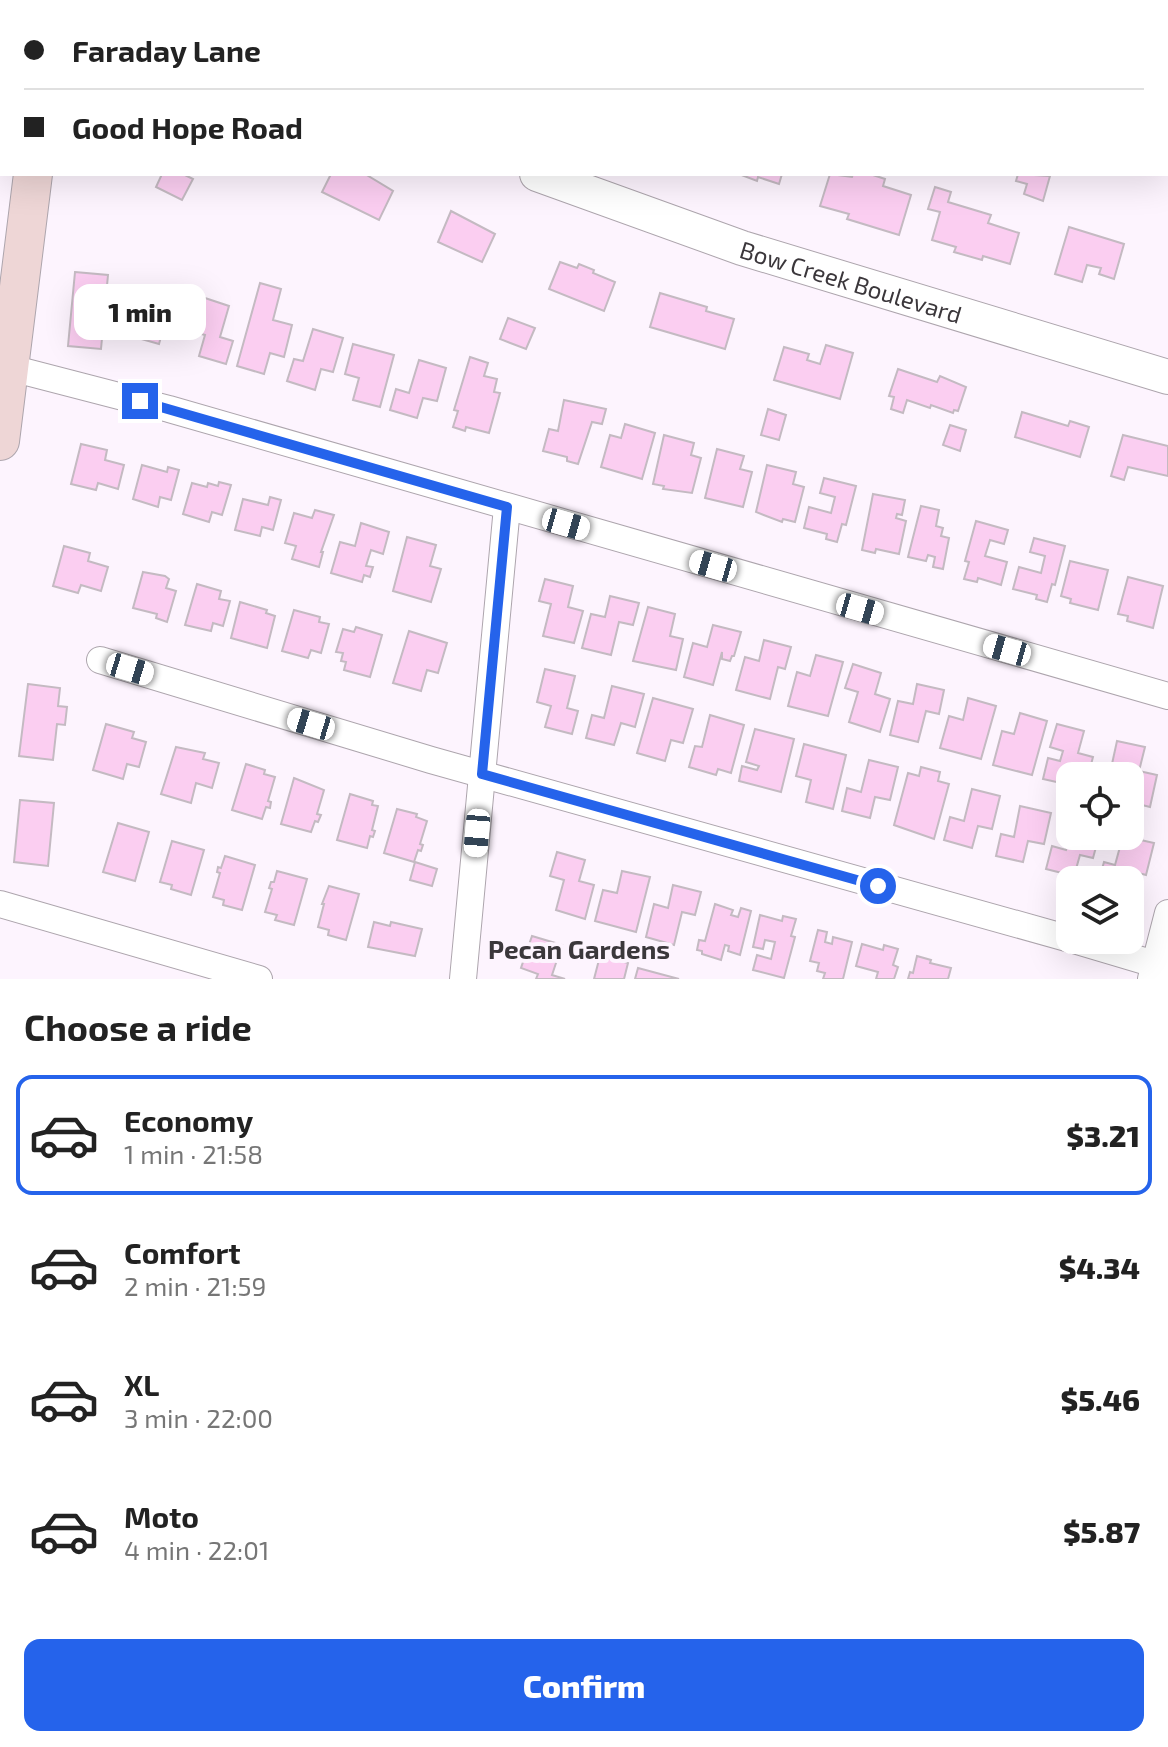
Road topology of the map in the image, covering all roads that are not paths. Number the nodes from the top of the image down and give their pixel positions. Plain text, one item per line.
1 (33, 176) edge
2 (543, 176) edge
3 (7, 367) junction
4 (1168, 377) edge
5 (0, 441) edge
6 (507, 507) junction
7 (100, 660) dead end
8 (1168, 696) edge
9 (482, 774) junction
10 (0, 904) edge
11 (1168, 913) edge
12 (1056, 935) edge
13 (1114, 954) edge
14 (1158, 970) edge
15 (259, 979) edge
16 (463, 979) edge

1 - 3 main road
2 - 4 street, Bow Creek Boulevard
3 - 5 main road
3 - 6 street
6 - 8 street
6 - 9 street
7 - 9 street
9 - 12 street
9 - 16 street
10 - 15 street
11 - 14 street
13 - 14 street

